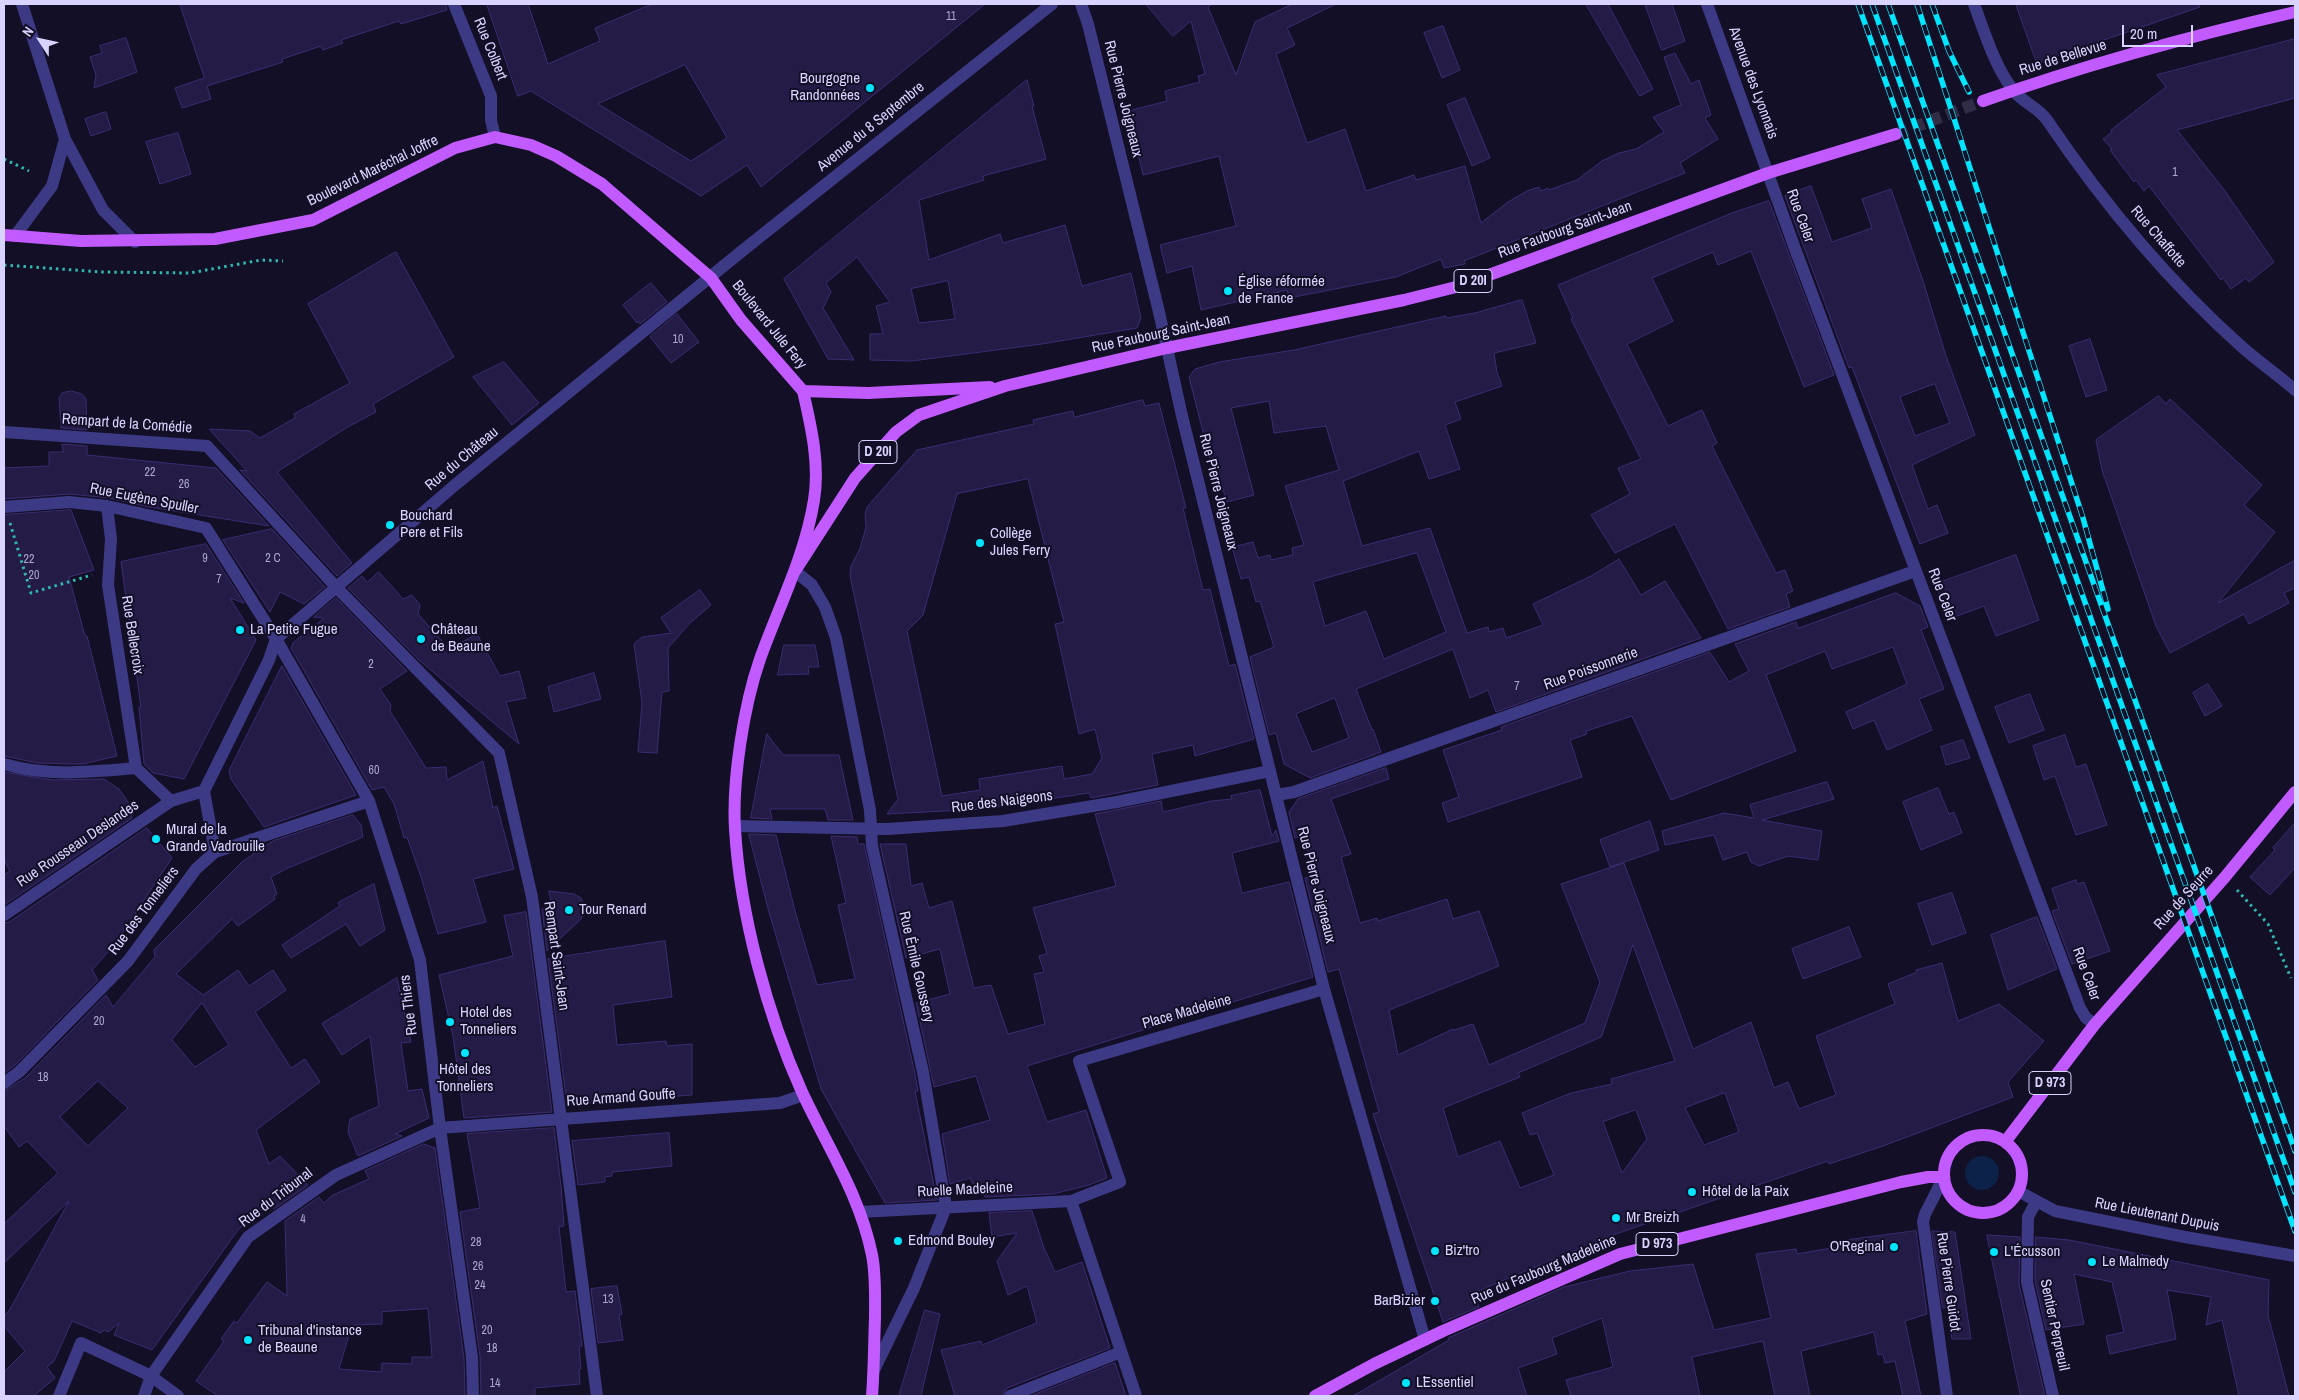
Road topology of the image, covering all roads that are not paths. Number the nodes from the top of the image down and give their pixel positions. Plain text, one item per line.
1 (22, 4) edge
2 (454, 4) edge
3 (1052, 4) edge
4 (1081, 4) edge
5 (1707, 4) edge
6 (1974, 4) edge
7 (2295, 12) edge
8 (2014, 90) junction
9 (1983, 101) tunnel mouth
10 (1896, 134) tunnel mouth
11 (495, 138) junction
12 (65, 139) junction
13 (1768, 173) junction
14 (9, 236) edge
15 (135, 242) junction
16 (710, 278) junction
17 (1167, 348) junction
18 (1005, 386) junction
19 (2295, 390) edge
20 (803, 391) junction
21 (4, 432) edge
22 (107, 506) junction
23 (4, 507) edge
24 (795, 571) junction
25 (1915, 571) junction
26 (336, 587) junction
27 (276, 639) junction
28 (4, 764) edge
29 (136, 768) junction
30 (1270, 771) junction
31 (204, 791) junction
32 (2295, 792) edge
33 (1277, 795) junction
34 (171, 801) junction
35 (369, 801) junction
36 (735, 826) junction
37 (870, 828) junction
38 (216, 852) junction
39 (4, 915) edge
40 (1324, 989) junction
41 (2094, 1024) junction
42 (4, 1082) edge
43 (803, 1095) junction
44 (562, 1119) junction
45 (440, 1128) junction
46 (2005, 1142) junction
47 (1944, 1178) junction
48 (2018, 1192) junction
49 (1071, 1201) junction
50 (2036, 1202) junction
51 (946, 1207) junction
52 (860, 1212) junction
53 (2295, 1256) edge
54 (1425, 1340) junction
55 (1121, 1352) junction
56 (874, 1370) junction
57 (151, 1376) junction
58 (59, 1396) edge
59 (144, 1396) edge
60 (178, 1396) edge
61 (473, 1396) edge
62 (597, 1396) edge
63 (872, 1396) edge
64 (1010, 1396) edge
65 (1136, 1396) edge
66 (1315, 1396) edge
67 (1947, 1396) edge
68 (2053, 1396) edge

1 - 12 street
2 - 11 street, Rue Colbert
3 - 16 street, Avenue du 8 Septembre
4 - 17 street, Rue Pierre Joigneaux
5 - 13 street, Avenue des Lyonnais
6 - 8 street, Rue Chaffotte
7 - 8 main road, Rue de Bellevue
8 - 9 main road
8 - 19 street, Rue Chaffotte
10 - 13 main road, Rue Faubourg Saint-Jean / D 20I
11 - 15 main road, Boulevard Maréchal Joffre
11 - 16 main road, Boulevard Maréchal Joffre
12 - 14 street
12 - 15 street
13 - 17 main road, Rue Faubourg Saint-Jean / D 20I
13 - 25 street, Rue Celer
14 - 15 main road, Boulevard Maréchal Joffre
16 - 20 main road, Boulevard Jule Fery
16 - 26 street, Rue du Château
17 - 18 main road, Rue Faubourg Saint-Jean / D 20I
17 - 30 street, Rue Pierre Joigneaux
18 - 20 main road, D 20I
18 - 24 main road, D 20I
20 - 24 main road
21 - 26 street, Rempart de la Comédie
22 - 23 street, Rue Eugène Spuller
22 - 27 street, Rue Eugène Spuller
22 - 29 street, Rue Bellecroix
24 - 36 main road
24 - 37 street, Rue Émile Goussery
25 - 33 street, Rue Poissonnerie
25 - 41 street, Rue Celer
26 - 27 street, Rue du Château
26 - 44 street, Rempart Saint-Jean
27 - 31 street, Rue du Château
27 - 35 street, Rue Thiers
28 - 29 street
29 - 34 street
30 - 33 street, Rue Pierre Joigneaux
30 - 37 street, Rue des Naigeons
31 - 34 street, Rue Rousseau Deslandes
31 - 38 street
32 - 41 main road, Rue de Seurre / D 973
33 - 40 street, Rue Pierre Joigneaux
34 - 39 street, Rue Rousseau Deslandes
35 - 38 street, Rue des Tonneliers
35 - 45 street, Rue Thiers
36 - 37 street, Rue des Naigeons
36 - 43 main road
37 - 51 street, Rue Émile Goussery
38 - 42 street, Rue des Tonneliers
40 - 49 street, Place Madeleine
40 - 54 street
41 - 46 main road, D 973
43 - 44 street, Rue Armand Gouffe
43 - 52 main road
44 - 45 street, Rue Armand Gouffe
44 - 62 street, Rempart Saint-Jean
45 - 57 street, Rue du Tribunal
45 - 61 street, Rue Thiers
46 - 47 main road
46 - 48 main road
47 - 48 main road
47 - 54 main road, Rue du Faubourg Madeleine / D 973
47 - 67 street, Rue Pierre Guidot
48 - 50 street, Rue Lieutenant Dupuis
49 - 51 street, Ruelle Madeleine
49 - 55 street
50 - 53 street, Rue Lieutenant Dupuis
50 - 68 street, Sentier Perpreuil
51 - 52 street, Ruelle Madeleine
51 - 56 street
52 - 56 main road
54 - 66 main road, Rue du Faubourg Madeleine / D 973
55 - 64 street
55 - 65 street
56 - 63 main road
57 - 58 street
57 - 59 street, Rue du Tribunal
57 - 60 street

